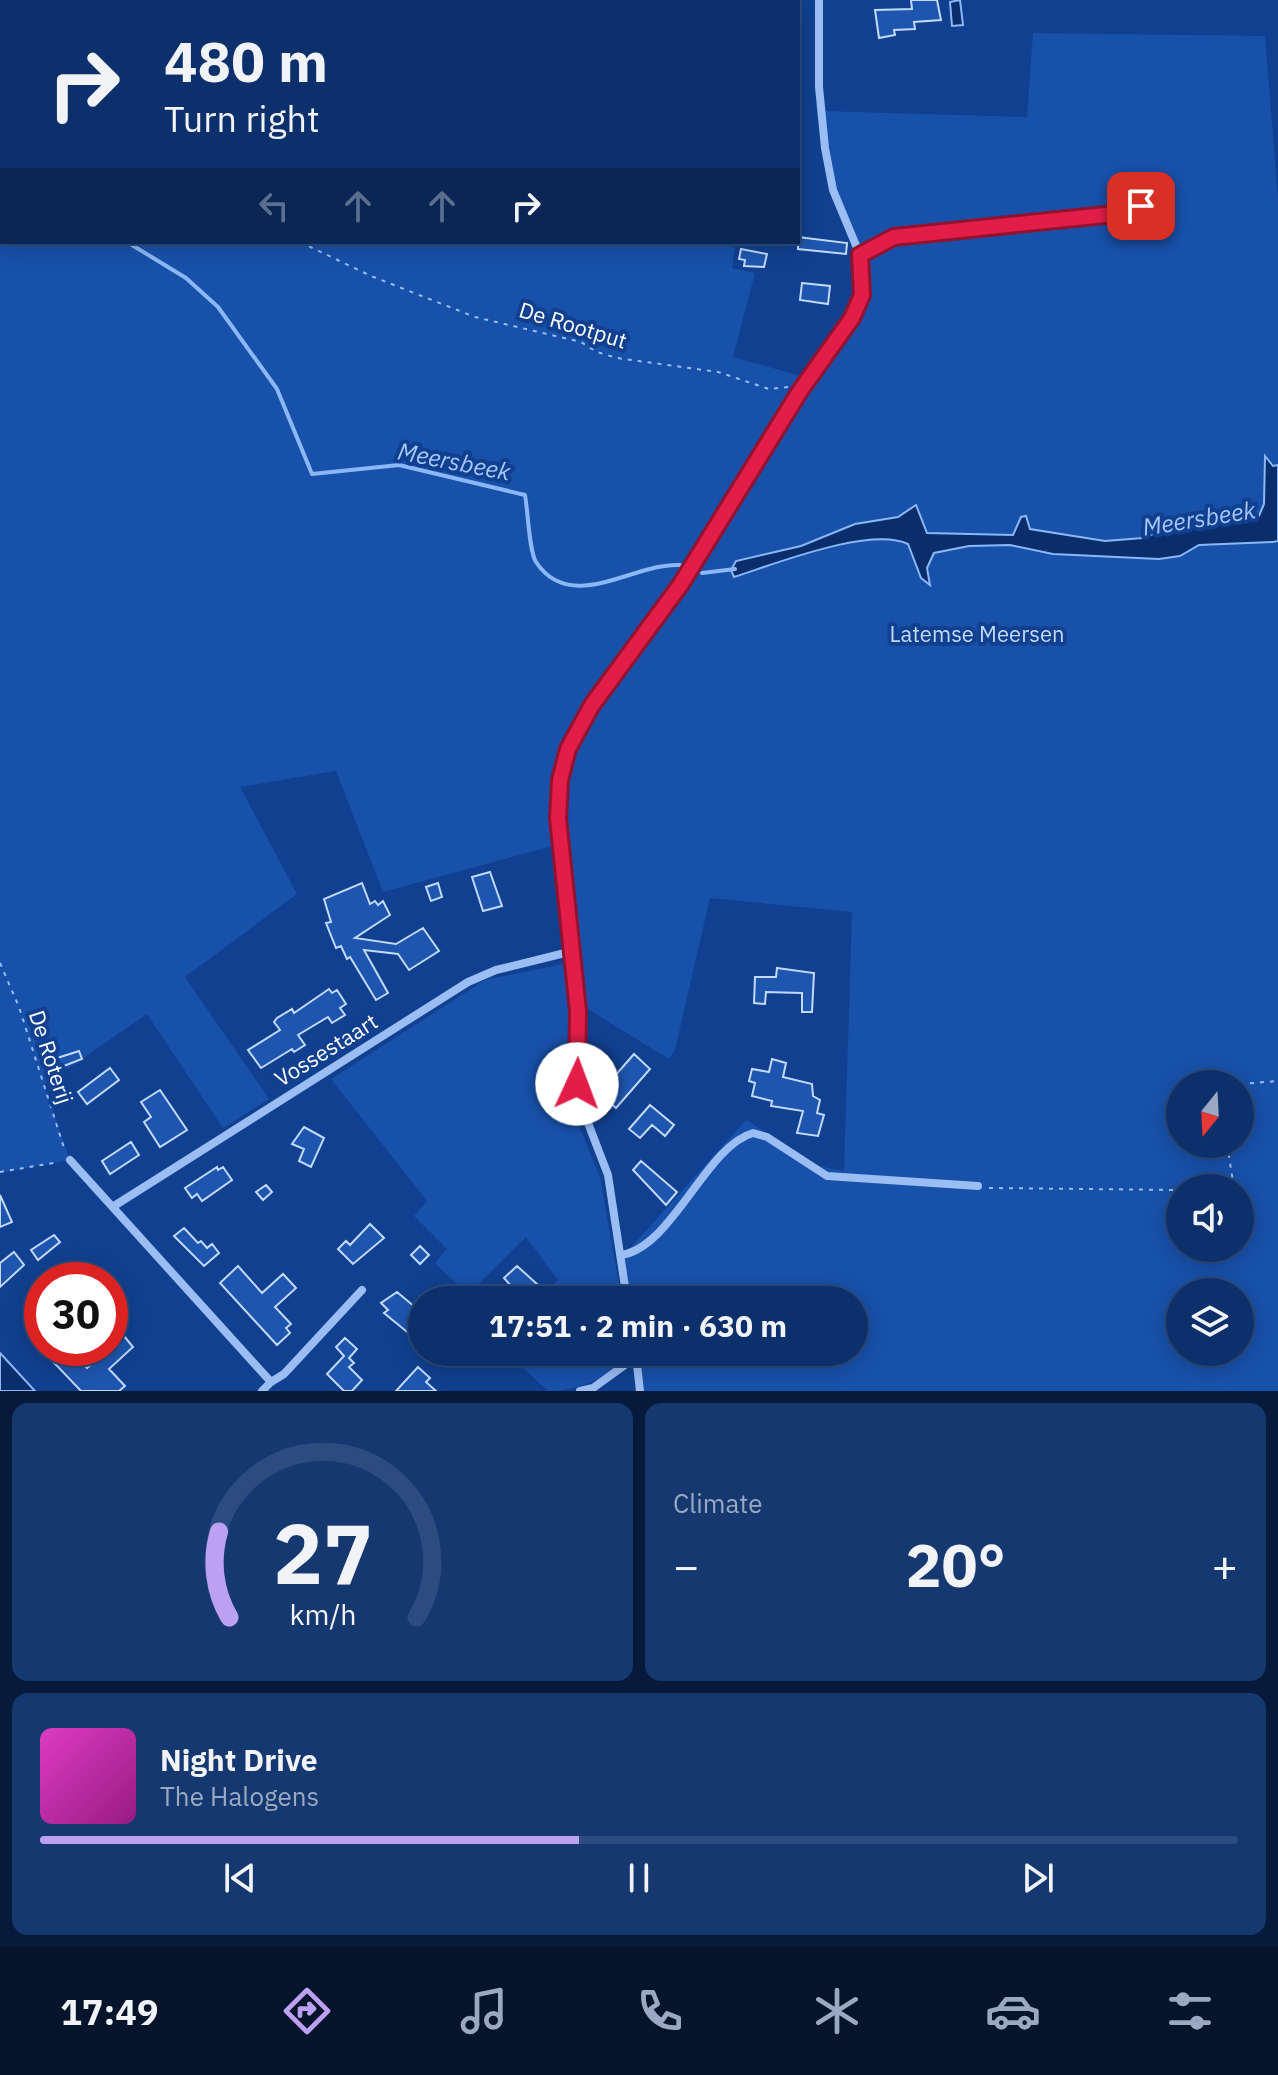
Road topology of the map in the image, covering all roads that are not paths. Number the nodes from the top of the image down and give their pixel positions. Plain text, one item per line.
1 (819, 0) edge
2 (1145, 196) dead end
3 (860, 255) junction
4 (569, 952) junction
5 (70, 1160) road end
6 (978, 1186) road end
7 (114, 1206) junction
8 (621, 1255) junction
9 (625, 1286) edge
10 (362, 1290) dead end
11 (620, 1366) edge
12 (637, 1366) edge
13 (271, 1382) junction
14 (262, 1391) edge
15 (580, 1391) edge
16 (640, 1391) edge

1 - 3 street
2 - 3 lane
3 - 4 street
4 - 7 street, Vossestaart
4 - 8 street
5 - 7 street
6 - 8 street
7 - 13 street
8 - 9 street
10 - 13 street
11 - 15 street
12 - 16 street
13 - 14 street

